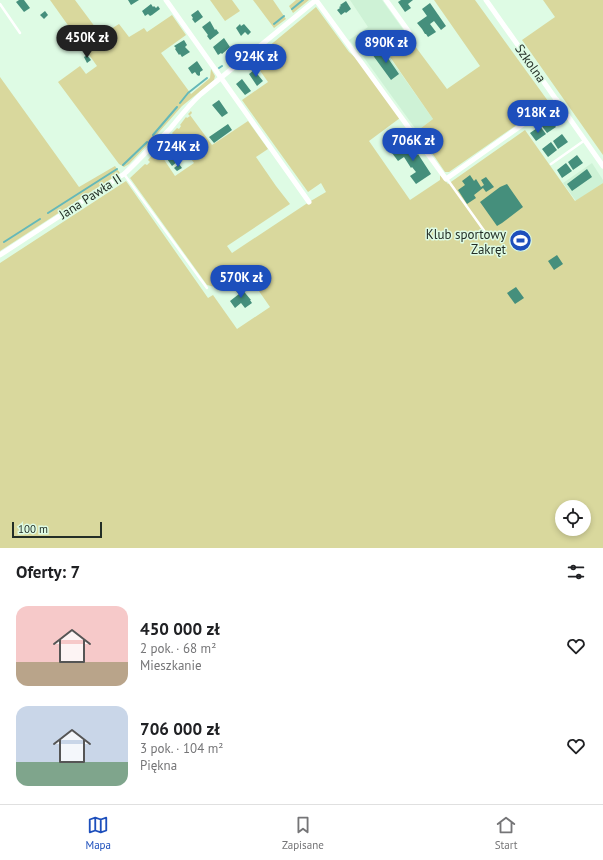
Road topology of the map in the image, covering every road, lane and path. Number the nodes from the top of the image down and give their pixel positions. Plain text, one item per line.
1 (166, 0) edge
2 (316, 0) edge
3 (386, 0) edge
4 (486, 0) edge
5 (0, 4) edge
6 (20, 32) dead end
7 (409, 32) dead end
8 (221, 78) junction
9 (557, 100) junction
10 (585, 140) junction
11 (551, 164) dead end
12 (603, 166) edge
13 (124, 174) junction
14 (446, 179) junction
15 (309, 202) dead end
16 (485, 232) dead end
17 (0, 255) edge
18 (207, 288) dead end

1 - 8 street
2 - 8 street, Jana Pawła II
2 - 14 street
3 - 7 street
4 - 9 street, Szkolna
5 - 6 lane
8 - 13 street, Jana Pawła II
8 - 15 street
9 - 10 street, Szkolna
9 - 14 street
10 - 11 lane
10 - 12 street, Szkolna
13 - 17 street, Jana Pawła II
13 - 18 lane
14 - 16 lane

